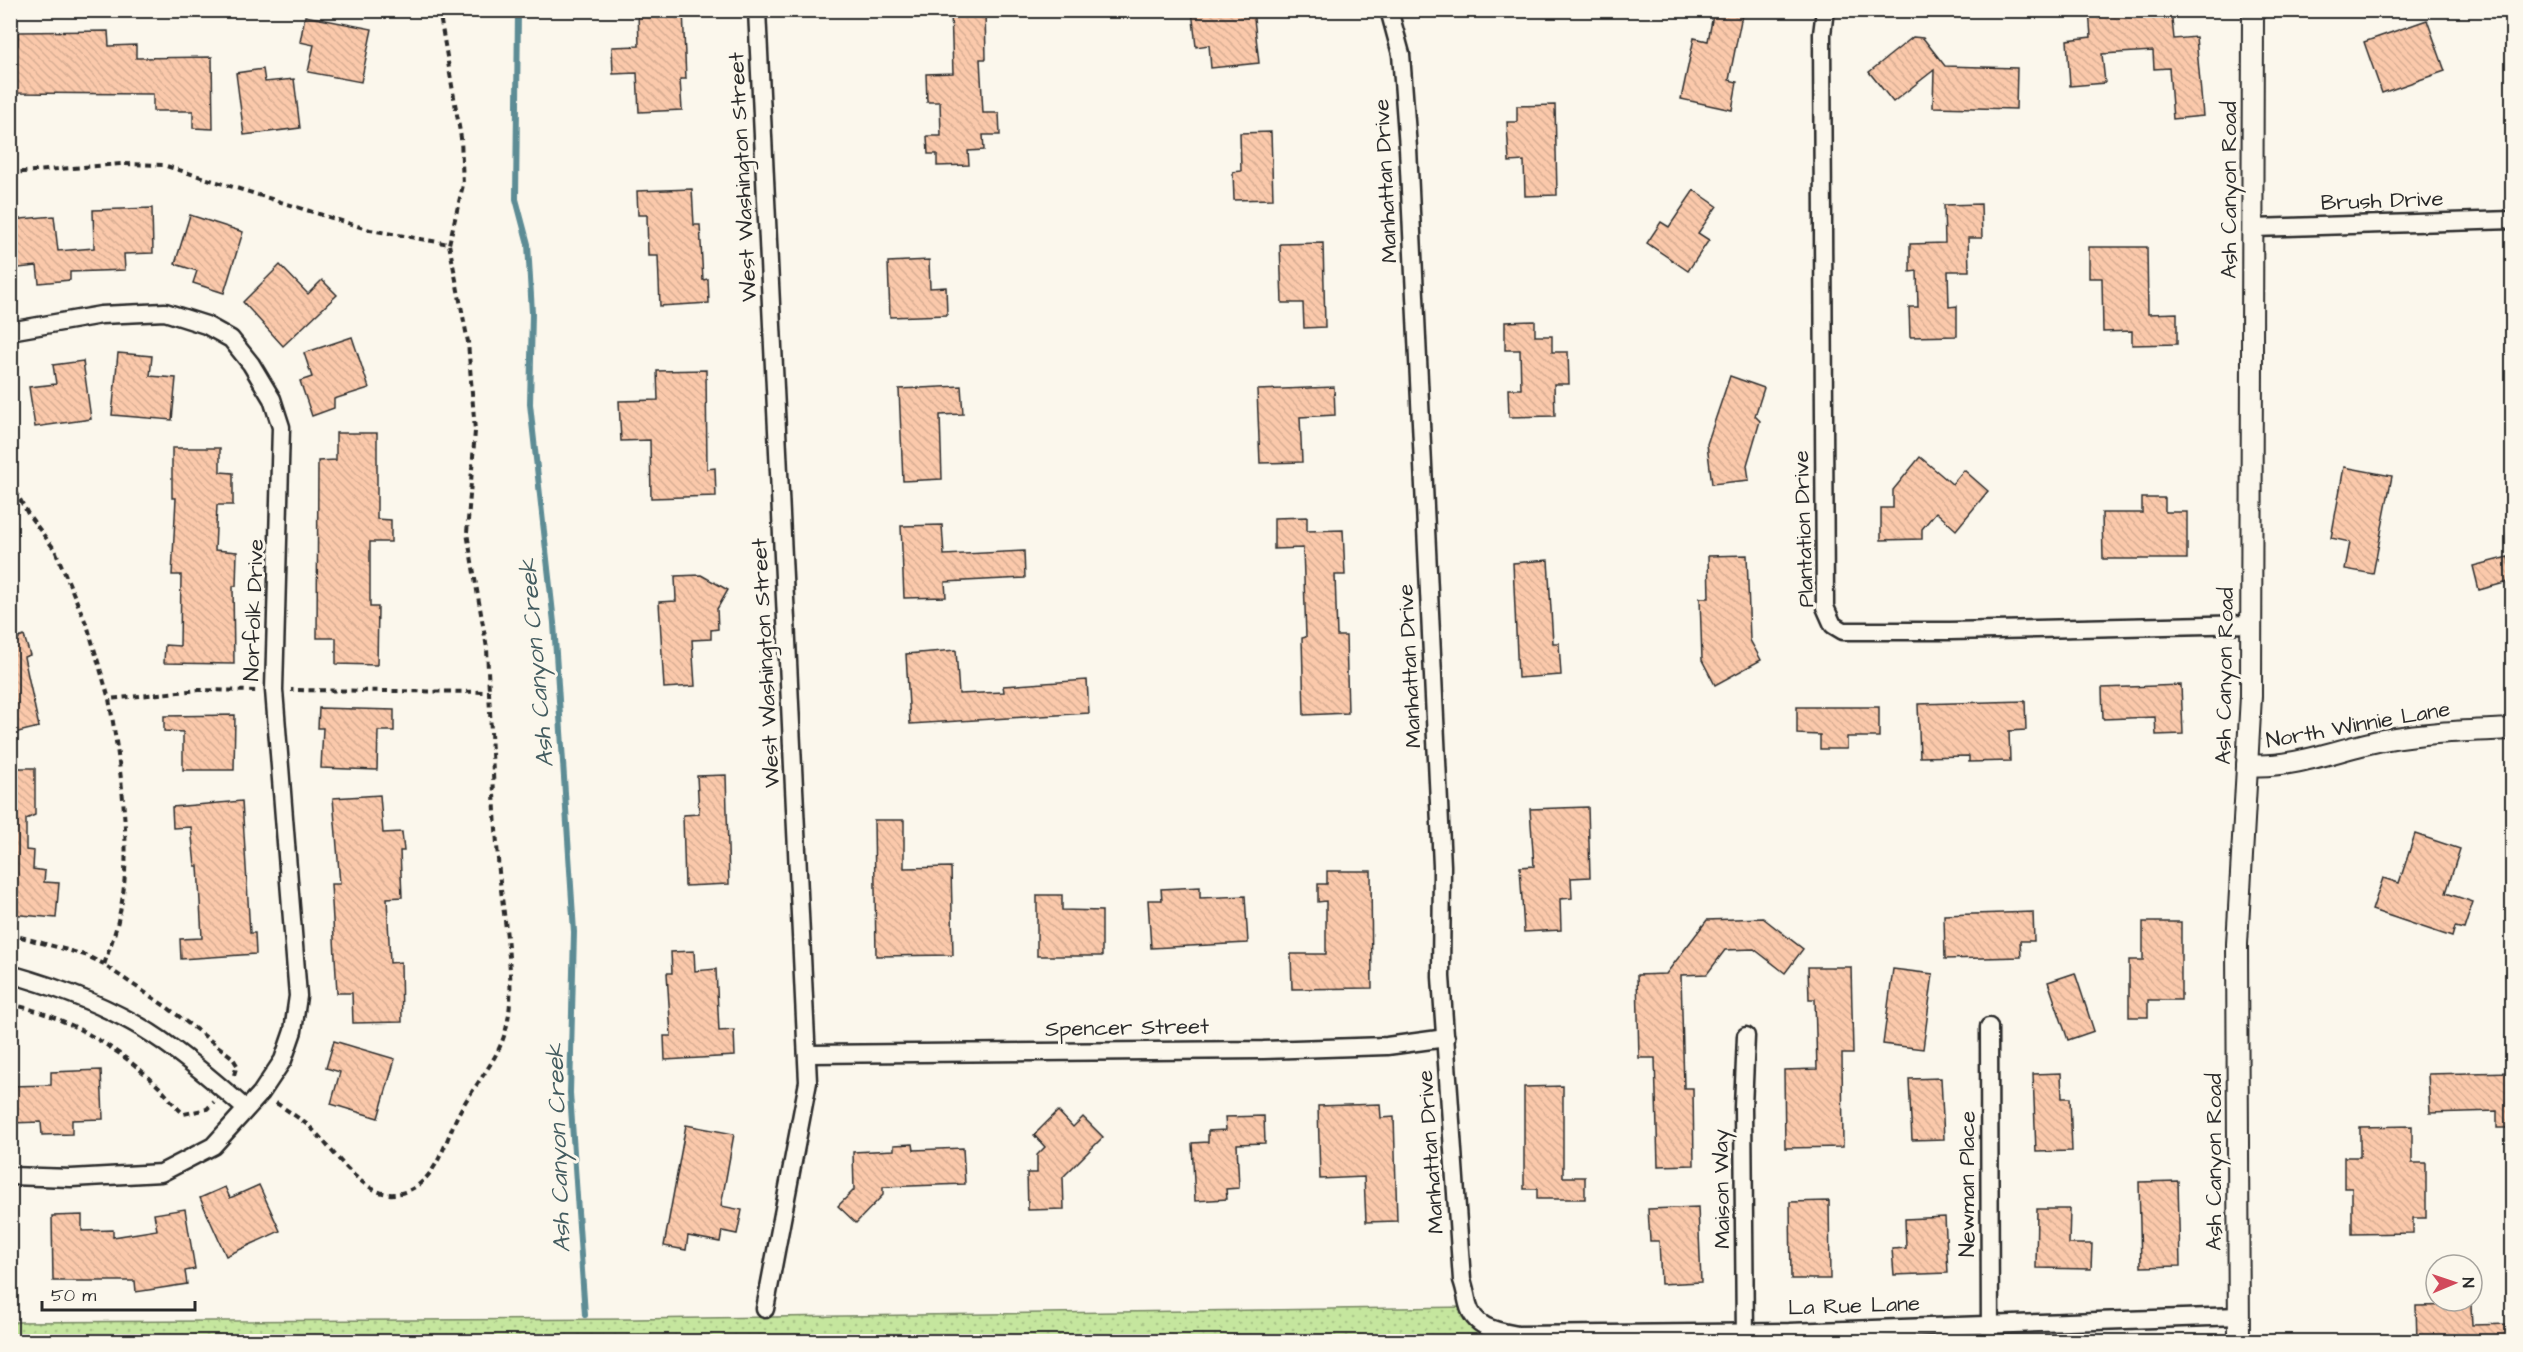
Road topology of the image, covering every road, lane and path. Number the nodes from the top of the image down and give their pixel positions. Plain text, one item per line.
1 (440, 10) edge
2 (758, 10) edge
3 (1389, 10) edge
4 (1825, 10) edge
5 (2253, 10) edge
6 (10, 172) edge
7 (2512, 220) edge
8 (2253, 228) junction
9 (449, 244) junction
10 (10, 331) edge
11 (10, 481) edge
12 (2251, 624) junction
13 (489, 692) dead end
14 (109, 699) dead end
15 (2512, 729) edge
16 (2247, 765) junction
17 (10, 934) edge
18 (104, 965) dead end
19 (10, 974) edge
20 (1989, 1027) dead end
21 (1746, 1035) dead end
22 (1446, 1038) junction
23 (807, 1054) junction
24 (246, 1109) junction
25 (10, 1176) edge
26 (765, 1309) dead end
27 (2239, 1316) junction
28 (1475, 1318) joint
29 (1990, 1333) edge
30 (1745, 1336) edge
31 (584, 1341) edge
32 (600, 1341) edge
33 (2239, 1341) edge

1 - 9 path
2 - 23 street, West Washington Street
3 - 22 street, Manhattan Drive
4 - 12 street, Plantation Drive
5 - 8 street, Ash Canyon Road
6 - 9 path
7 - 8 street, Brush Drive
8 - 12 street, Ash Canyon Road
9 - 13 path
10 - 24 street, Norfolk Drive
11 - 14 path
12 - 16 street, Ash Canyon Road
15 - 16 street, North Winnie Lane
16 - 27 street, Ash Canyon Road
17 - 18 path
19 - 24 street
20 - 29 street, Newman Place
21 - 30 street, Maison Way
22 - 23 street, Spencer Street
22 - 28 street, Manhattan Drive
23 - 26 street, West Washington Street
24 - 25 street, Norfolk Drive
27 - 29 street, La Rue Lane
27 - 33 street, Ash Canyon Road
28 - 30 street, La Rue Lane
29 - 30 street, La Rue Lane
31 - 32 lane

